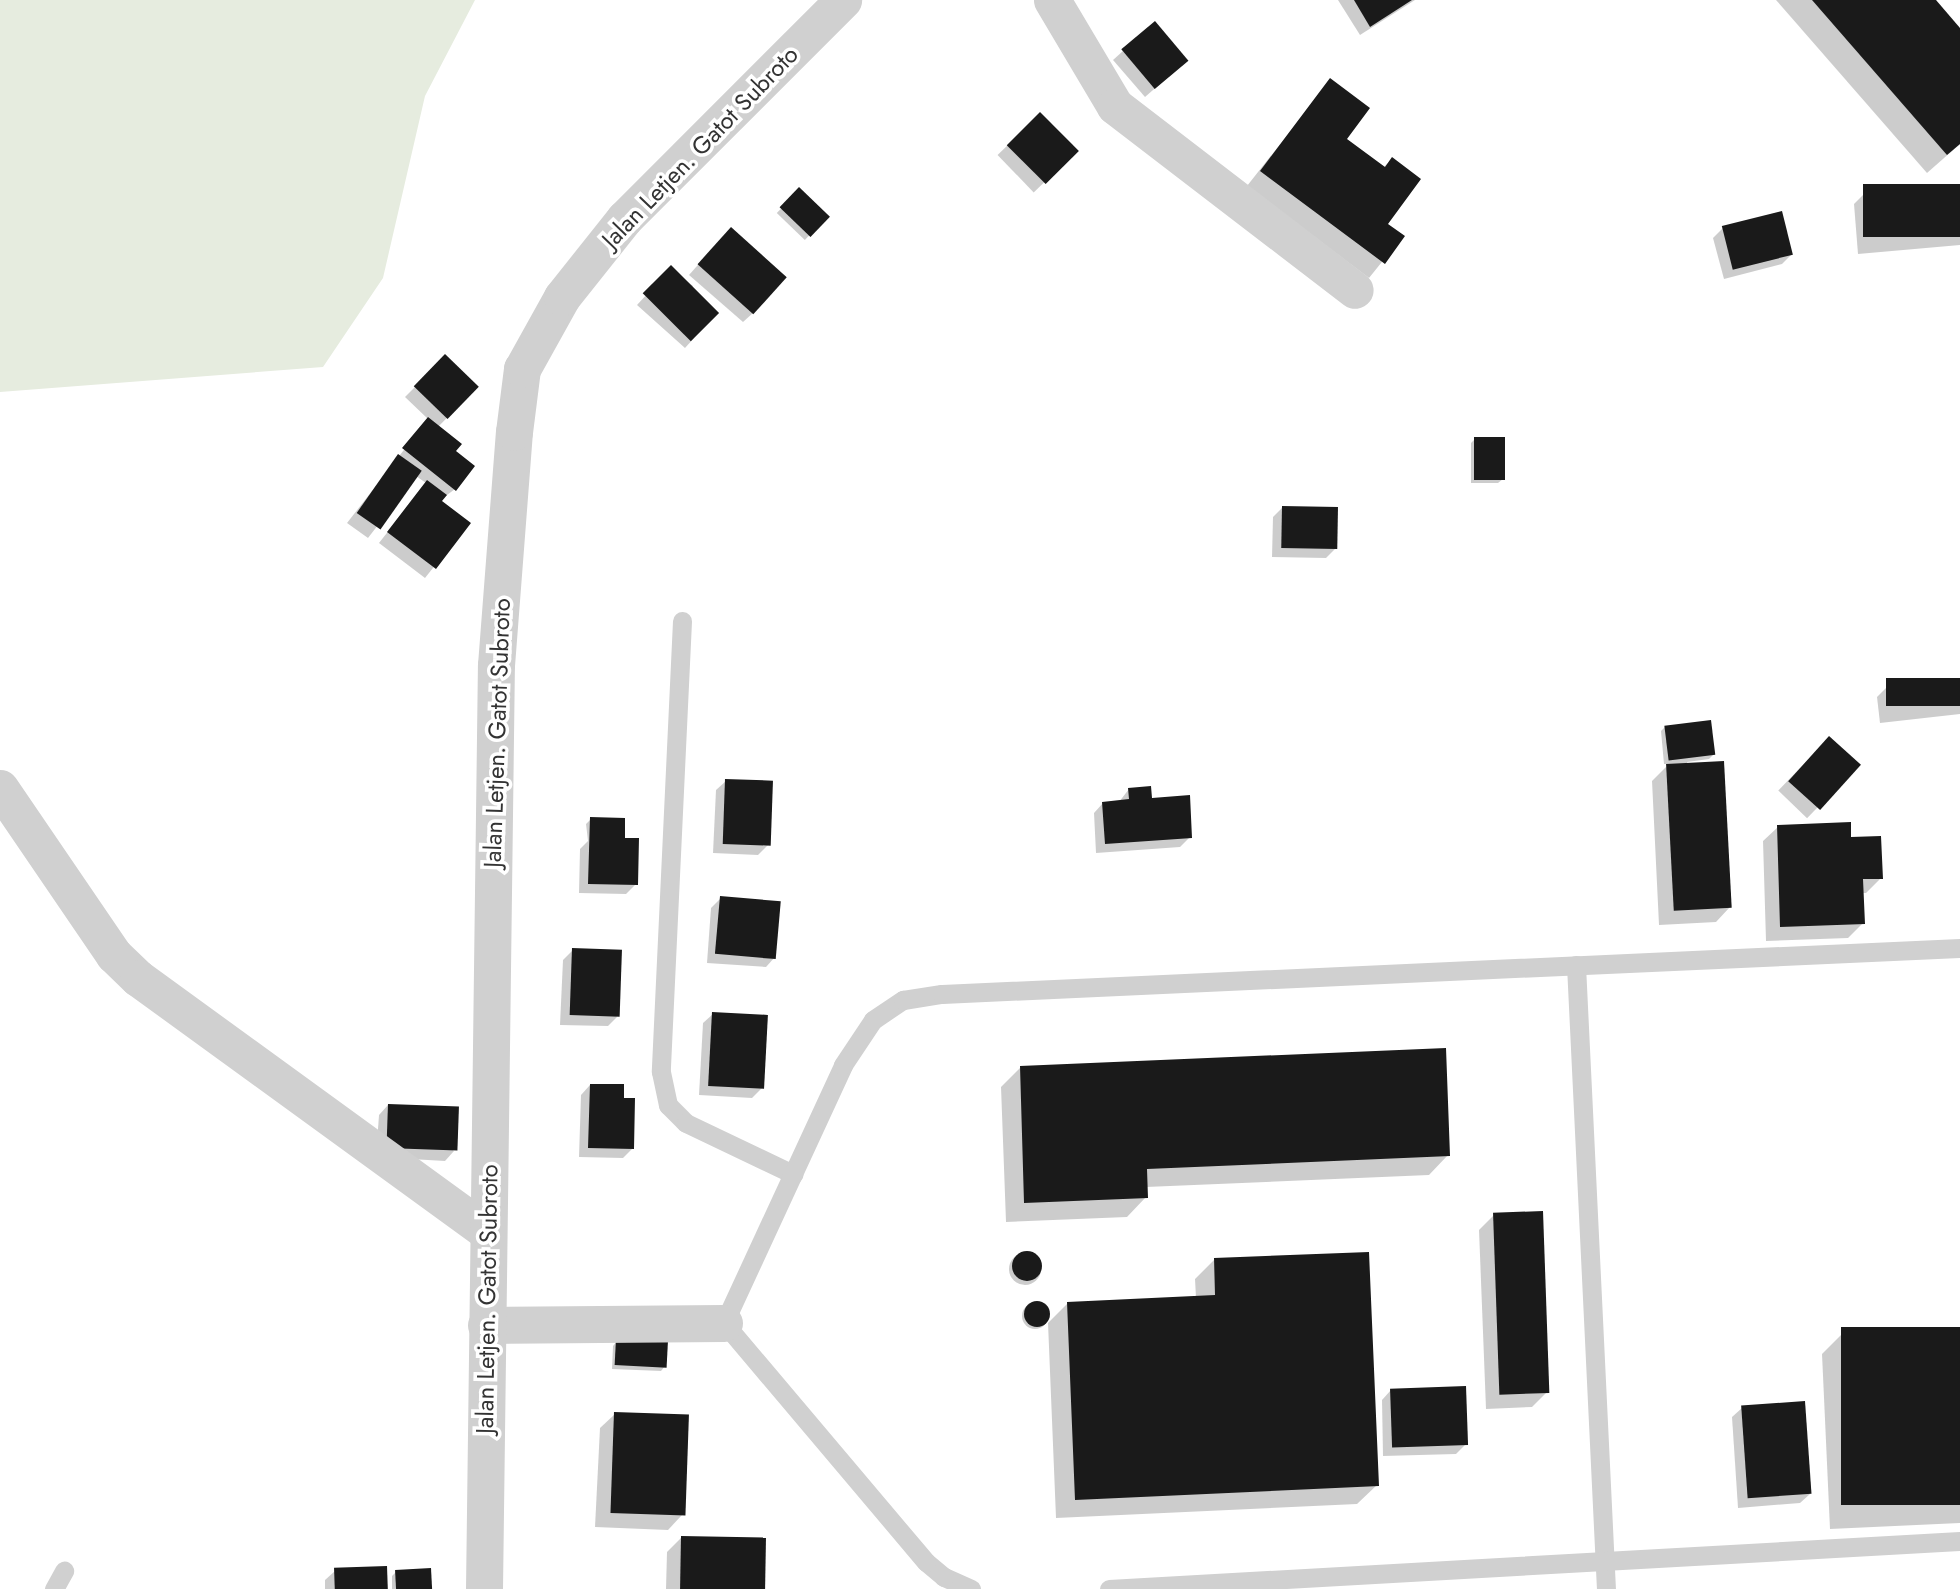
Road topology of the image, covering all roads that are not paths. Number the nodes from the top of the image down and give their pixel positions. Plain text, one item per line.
1 (843, 0) edge
2 (1052, 0) edge
3 (1355, 289) dead end
4 (682, 621) dead end
5 (0, 788) edge
6 (1960, 948) edge
7 (1576, 965) junction
8 (793, 1174) junction
9 (488, 1232) junction
10 (724, 1324) junction
11 (486, 1325) junction
12 (1960, 1541) edge
13 (1605, 1561) junction
14 (64, 1571) dead end
15 (965, 1588) edge
16 (54, 1589) edge
17 (484, 1589) edge
18 (1109, 1589) edge
19 (1606, 1589) edge

1 - 9 street, Jalan Letjen. Gatot Subroto
2 - 3 street
4 - 8 lane
5 - 9 street
6 - 7 lane
7 - 8 lane
7 - 13 lane
8 - 10 lane
9 - 11 street, Jalan Letjen. Gatot Subroto
10 - 11 street
10 - 15 lane
11 - 17 street, Jalan Letjen. Gatot Subroto
12 - 13 lane
13 - 18 lane
13 - 19 lane
14 - 16 lane

